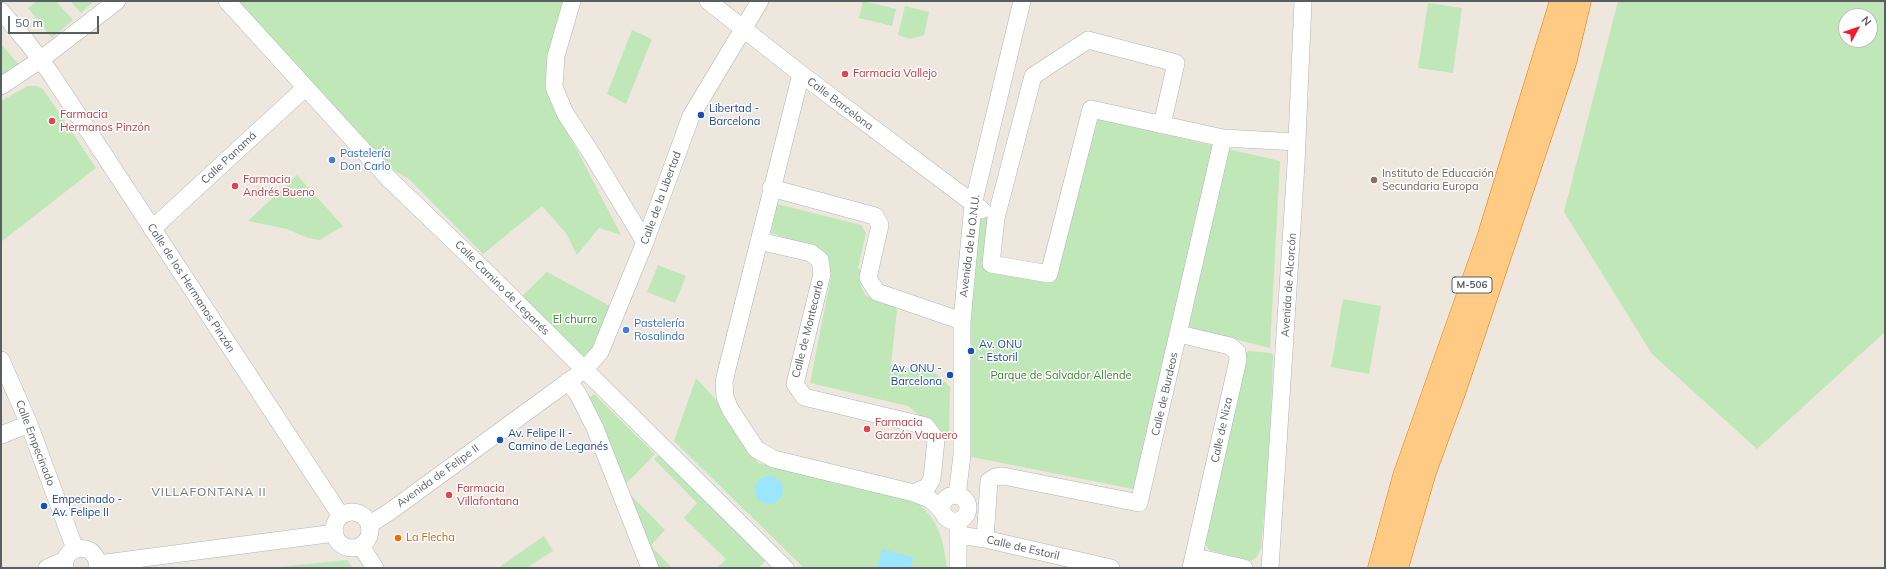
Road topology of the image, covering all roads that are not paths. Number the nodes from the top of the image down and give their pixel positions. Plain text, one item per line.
1 (117, 1) edge
2 (227, 1) edge
3 (572, 1) edge
4 (708, 1) edge
5 (760, 1) edge
6 (1022, 1) edge
7 (1303, 1) edge
8 (1561, 1) edge
9 (1580, 1) edge
10 (1, 11) edge
11 (744, 29) junction
12 (40, 60) junction
13 (801, 74) junction
14 (1, 86) edge
15 (305, 88) junction
16 (1162, 125) junction
17 (1223, 138) junction
18 (1297, 142) junction
19 (771, 188) junction
20 (973, 205) junction
21 (996, 218) junction
22 (152, 229) junction
23 (759, 241) junction
24 (645, 242) junction
25 (962, 321) junction
26 (1179, 334) junction
27 (1, 360) edge
28 (584, 370) junction
29 (568, 381) junction
30 (1455, 390) junction
31 (28, 424) junction
32 (1, 435) edge
33 (1404, 476) junction
34 (932, 479) junction
35 (914, 493) junction
36 (949, 501) junction
37 (341, 516) junction
38 (369, 525) junction
39 (958, 528) junction
40 (334, 533) junction
41 (985, 539) junction
42 (361, 546) junction
43 (68, 559) edge
44 (1193, 562) edge
45 (97, 566) edge
46 (47, 568) edge
47 (375, 568) edge
48 (650, 568) edge
49 (785, 568) edge
50 (958, 568) edge
51 (1111, 568) edge
52 (1244, 568) edge
53 (1270, 568) edge
54 (1370, 568) edge
55 (1379, 568) edge
56 (1397, 568) edge
57 (1409, 568) edge

1 - 12 street
2 - 15 street, Calle Camino de Leganés
3 - 24 street
4 - 11 street, Calle Barcelona
5 - 11 street, Calle de la Libertad
6 - 20 street, Avenida de la O.N.U.
7 - 18 street, Avenida de Alcorcón
8 - 33 highway, M-506
9 - 30 highway, M-506
10 - 12 street, Calle de los Hermanos Pinzón
11 - 13 street, Calle Barcelona
11 - 24 street, Calle de la Libertad
12 - 14 street
12 - 22 street, Calle de los Hermanos Pinzón
13 - 19 street
13 - 20 street, Calle Barcelona
15 - 22 street, Calle Panamá
15 - 28 street, Calle Camino de Leganés
16 - 17 street
16 - 21 street
16 - 21 street
17 - 18 street
17 - 26 street, Calle de Burdeos
18 - 53 street, Avenida de Alcorcón
19 - 23 street
19 - 25 street
20 - 21 street
20 - 25 street, Avenida de la O.N.U.
22 - 37 street, Calle de los Hermanos Pinzón
23 - 34 street, Calle de Montecarlo
23 - 35 street
24 - 28 street, Calle de la Libertad
25 - 36 street, Avenida de la O.N.U.
26 - 41 street, Calle de Burdeos
26 - 44 street, Calle de Niza
27 - 31 street, Calle Empecinado
28 - 29 street, Avenida de Felipe II
28 - 49 street, Calle Camino de Leganés
29 - 38 street, Avenida de Felipe II
29 - 48 street
30 - 56 highway, M-506
30 - 57 highway
31 - 32 street
31 - 43 street, Calle Empecinado
33 - 54 highway
33 - 55 highway, M-506
34 - 35 street
34 - 36 street
35 - 36 street
36 - 39 street
36 - 39 street
37 - 38 street
37 - 40 street
38 - 42 street
39 - 41 street, Calle de Estoril
39 - 50 street
40 - 42 street
40 - 45 street
41 - 51 street, Calle de Estoril
42 - 47 street
43 - 45 street
43 - 46 street
44 - 52 street

